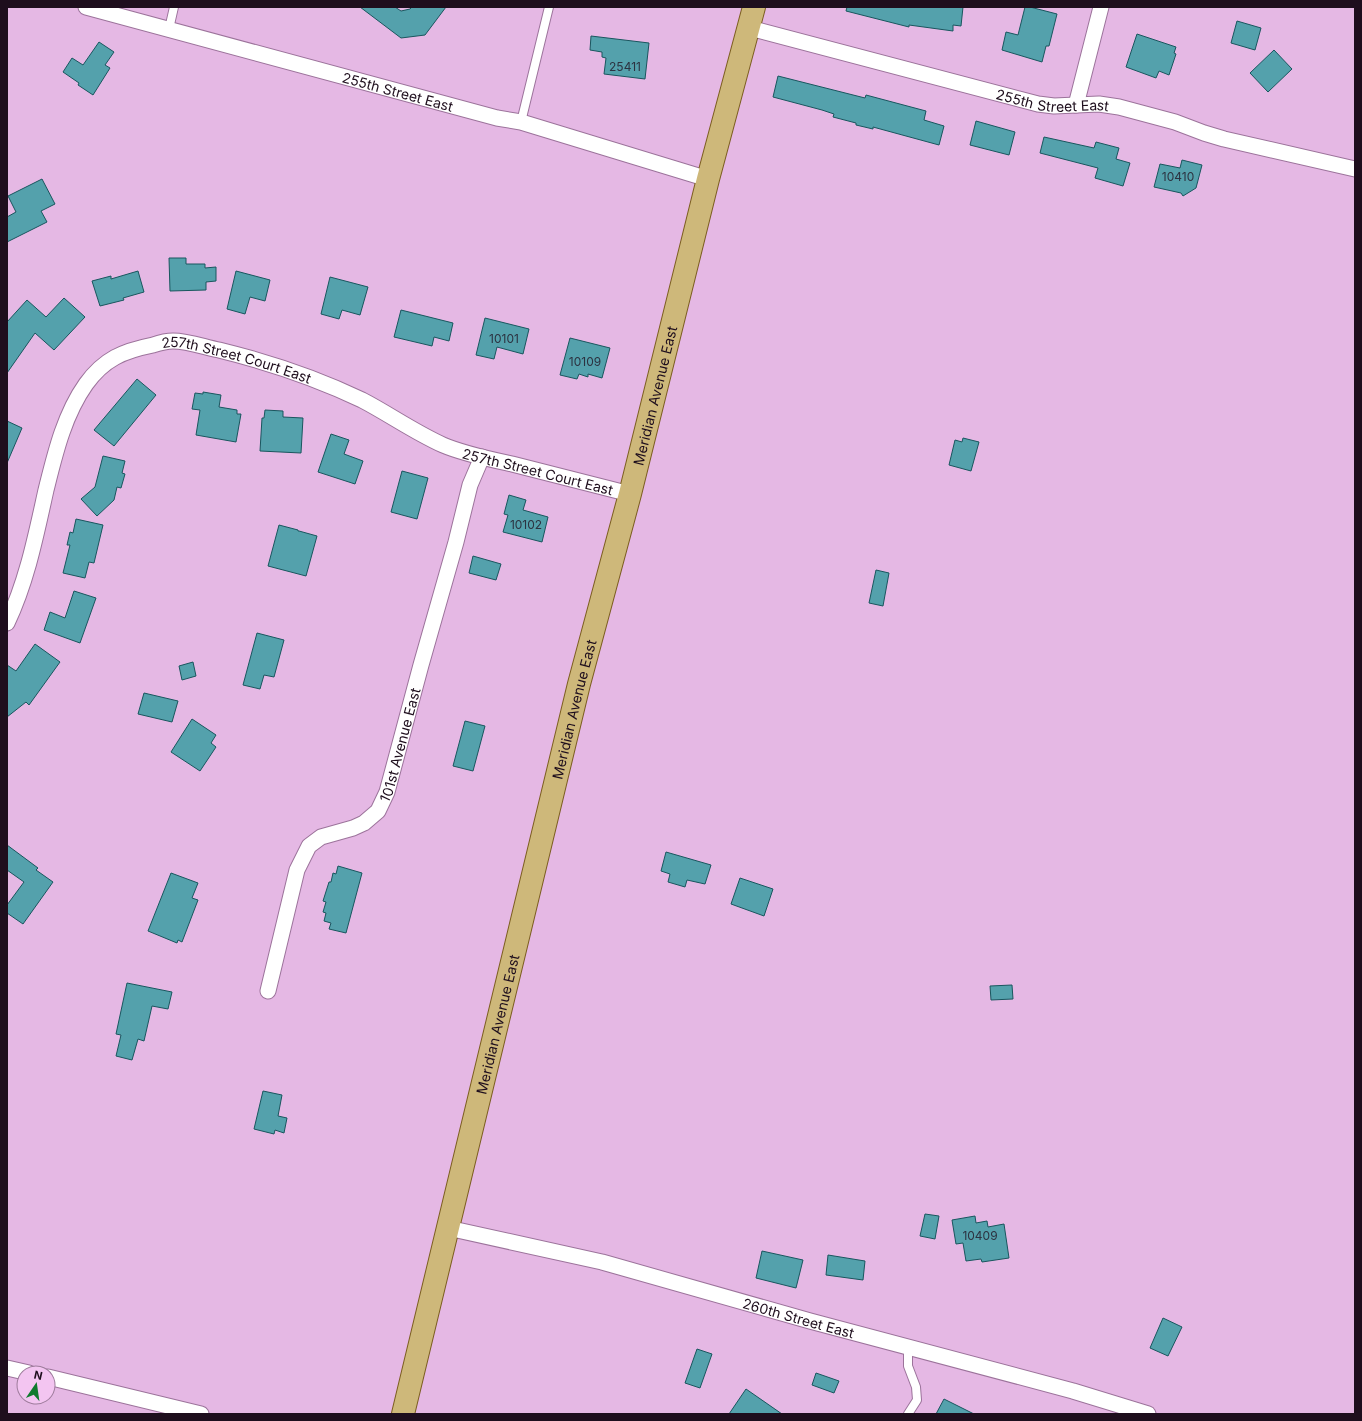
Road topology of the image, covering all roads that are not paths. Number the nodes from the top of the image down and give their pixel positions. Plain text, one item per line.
1 (86, 7) edge
2 (174, 7) edge
3 (549, 7) edge
4 (1101, 7) edge
5 (752, 17) edge
6 (169, 29) junction
7 (1076, 105) junction
8 (521, 122) junction
9 (1355, 169) edge
10 (708, 179) junction
11 (482, 457) junction
12 (630, 494) junction
13 (7, 623) edge
14 (268, 991) dead end
15 (448, 1228) junction
16 (908, 1347) junction
17 (56, 1379) edge
18 (201, 1414) edge
19 (403, 1414) edge
20 (908, 1414) edge
21 (1148, 1414) edge

1 - 6 street, 255th Street East
2 - 6 lane
3 - 8 lane
4 - 7 street
5 - 7 street, 255th Street East
5 - 10 main road, Meridian Avenue East
6 - 8 street, 255th Street East
7 - 9 street, 255th Street East
8 - 10 street, 255th Street East
10 - 12 main road, Meridian Avenue East
11 - 12 street, 257th Street Court East
11 - 13 street, 257th Street Court East
11 - 14 street, 101st Avenue East
12 - 15 main road, Meridian Avenue East
15 - 16 street, 260th Street East
15 - 19 main road, Meridian Avenue East
16 - 20 lane
16 - 21 street, 260th Street East
17 - 18 street

